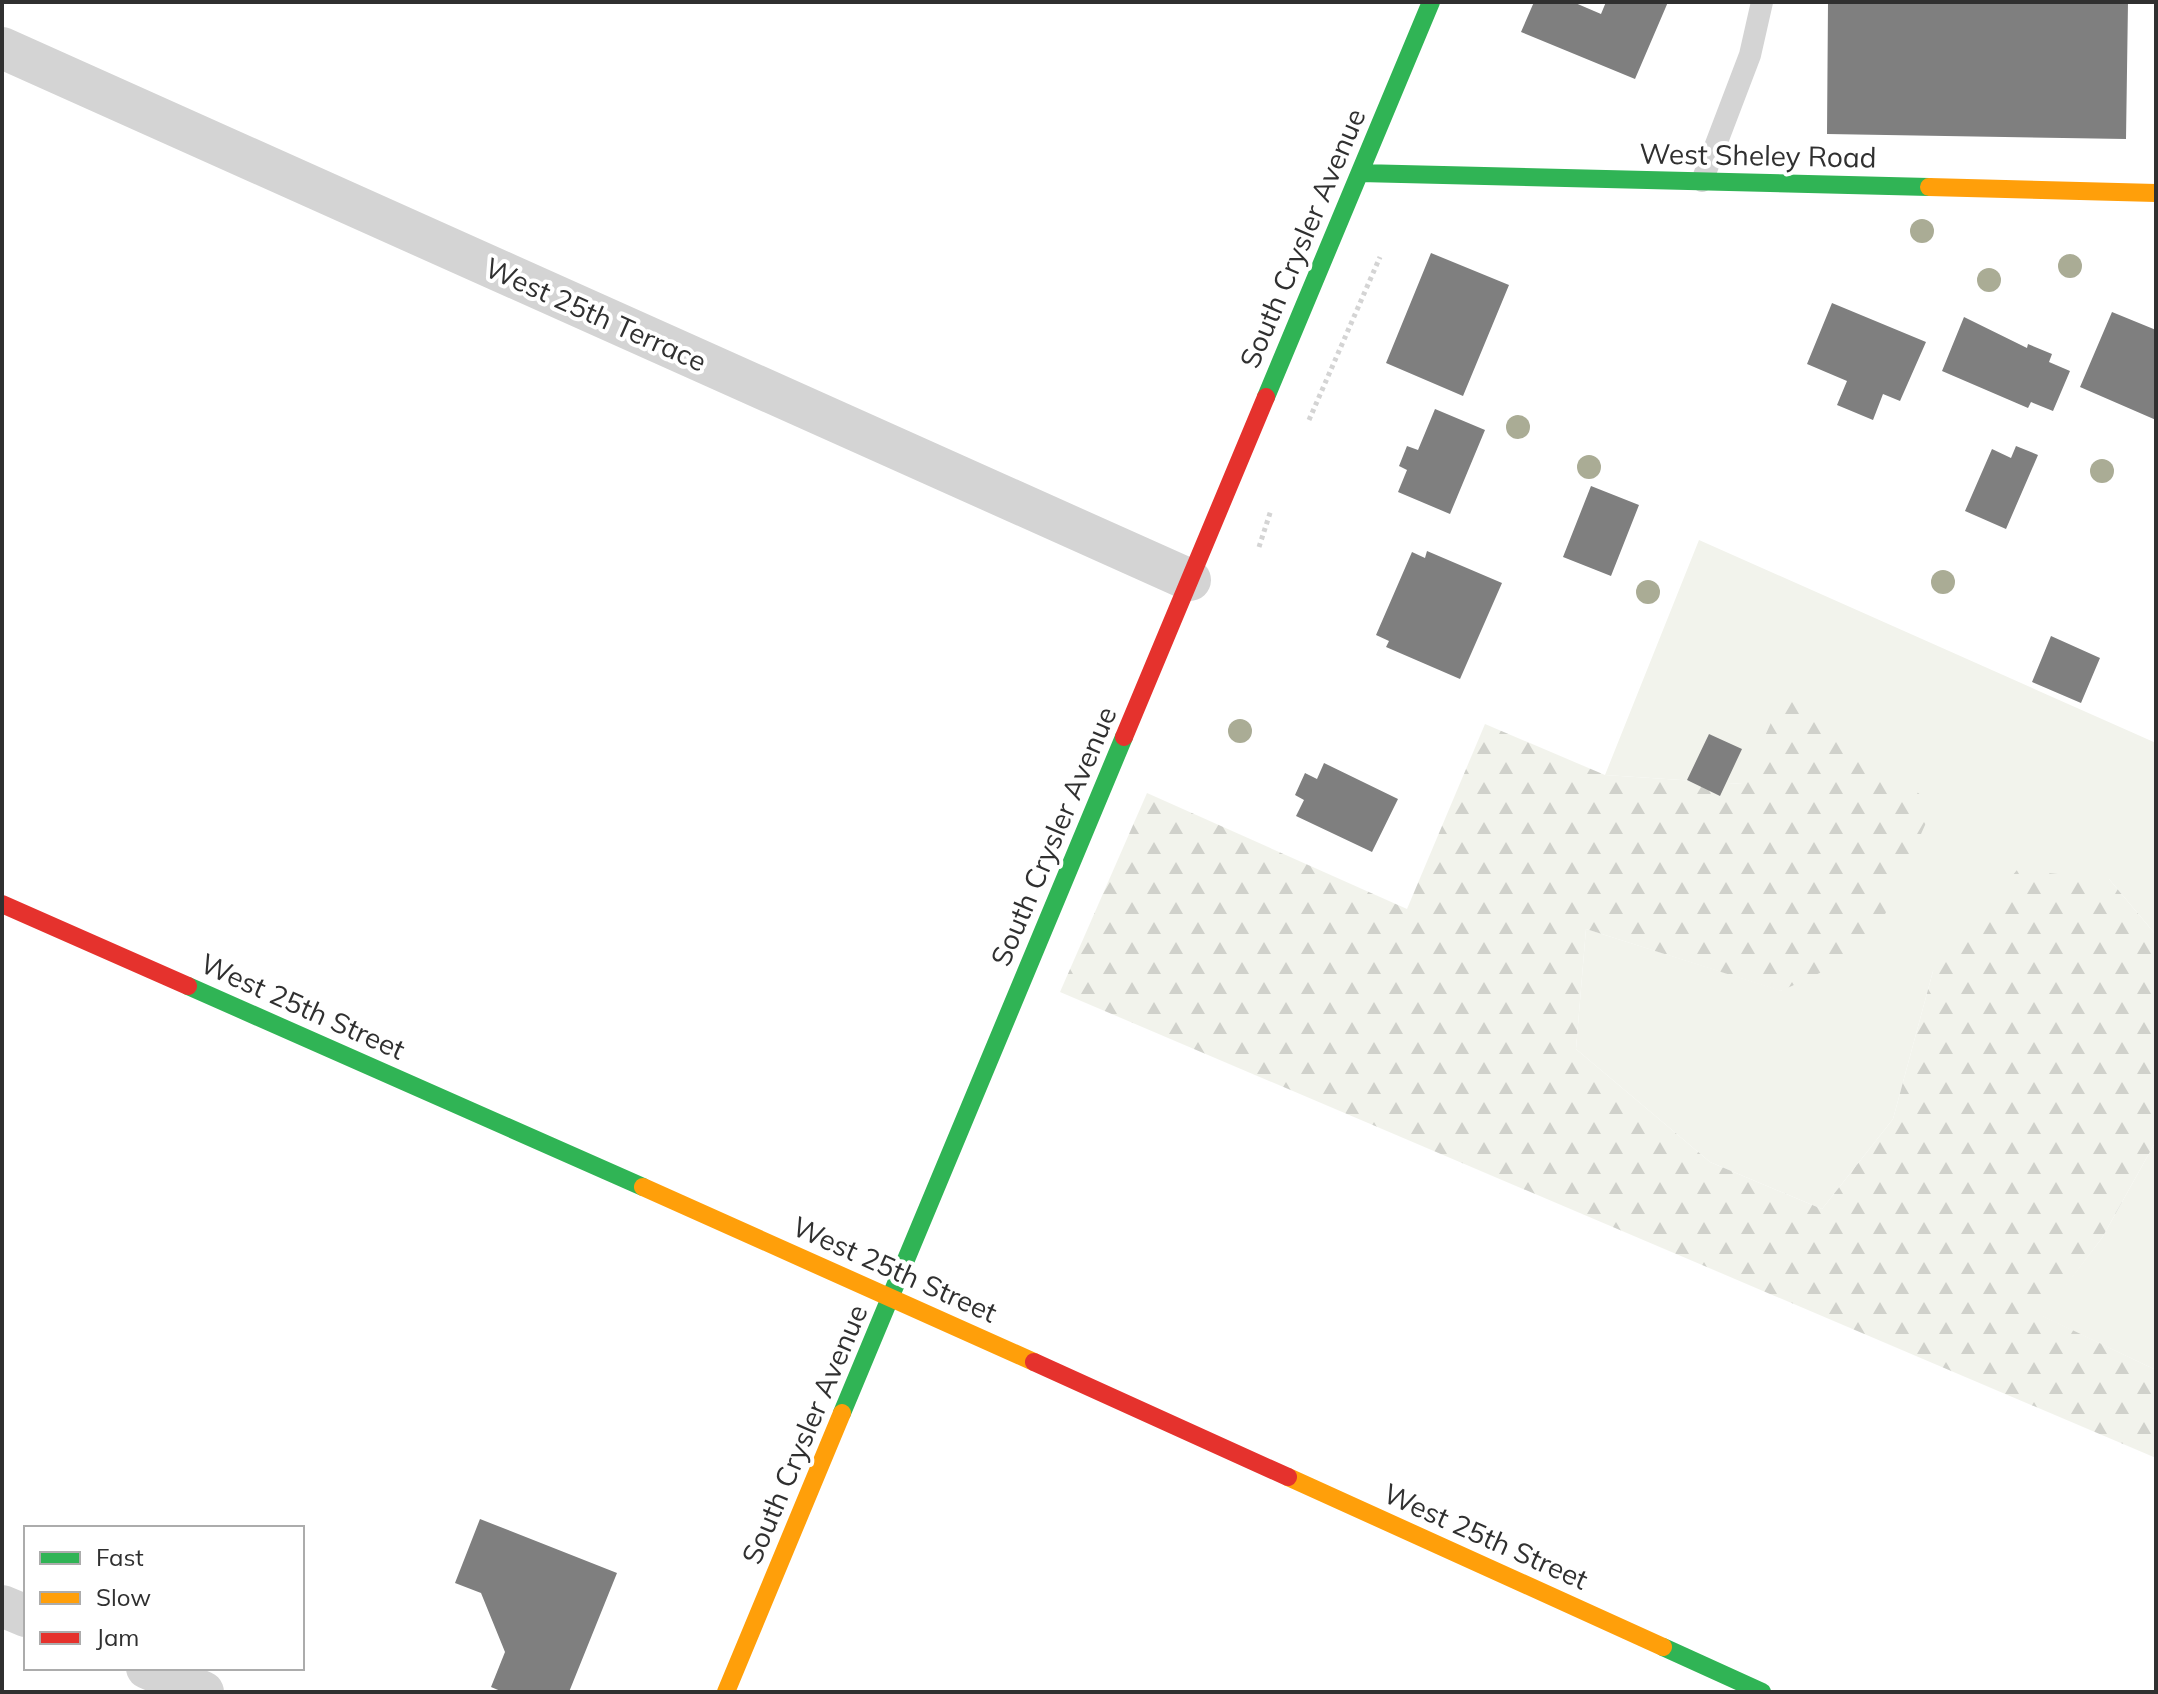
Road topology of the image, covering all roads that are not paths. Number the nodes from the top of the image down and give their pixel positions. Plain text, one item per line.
1 (1431, 2) edge
2 (1762, 2) edge
3 (2, 48) edge
4 (1360, 173) junction
5 (1702, 181) junction
6 (2156, 193) edge
7 (1190, 580) junction
8 (2, 904) edge
9 (892, 1297) junction
10 (2, 1606) edge
11 (24, 1615) edge
12 (152, 1670) edge
13 (203, 1692) edge
14 (726, 1692) edge
15 (1762, 1692) edge

1 - 4 street, South Crysler Avenue
2 - 5 lane
3 - 7 street, West 25th Terrace
4 - 5 street, West Sheley Road
4 - 7 street, South Crysler Avenue
5 - 6 street, West Sheley Road
7 - 9 street, South Crysler Avenue
8 - 9 street, West 25th Street
9 - 14 street, South Crysler Avenue
9 - 15 street, West 25th Street
10 - 11 street
12 - 13 street

